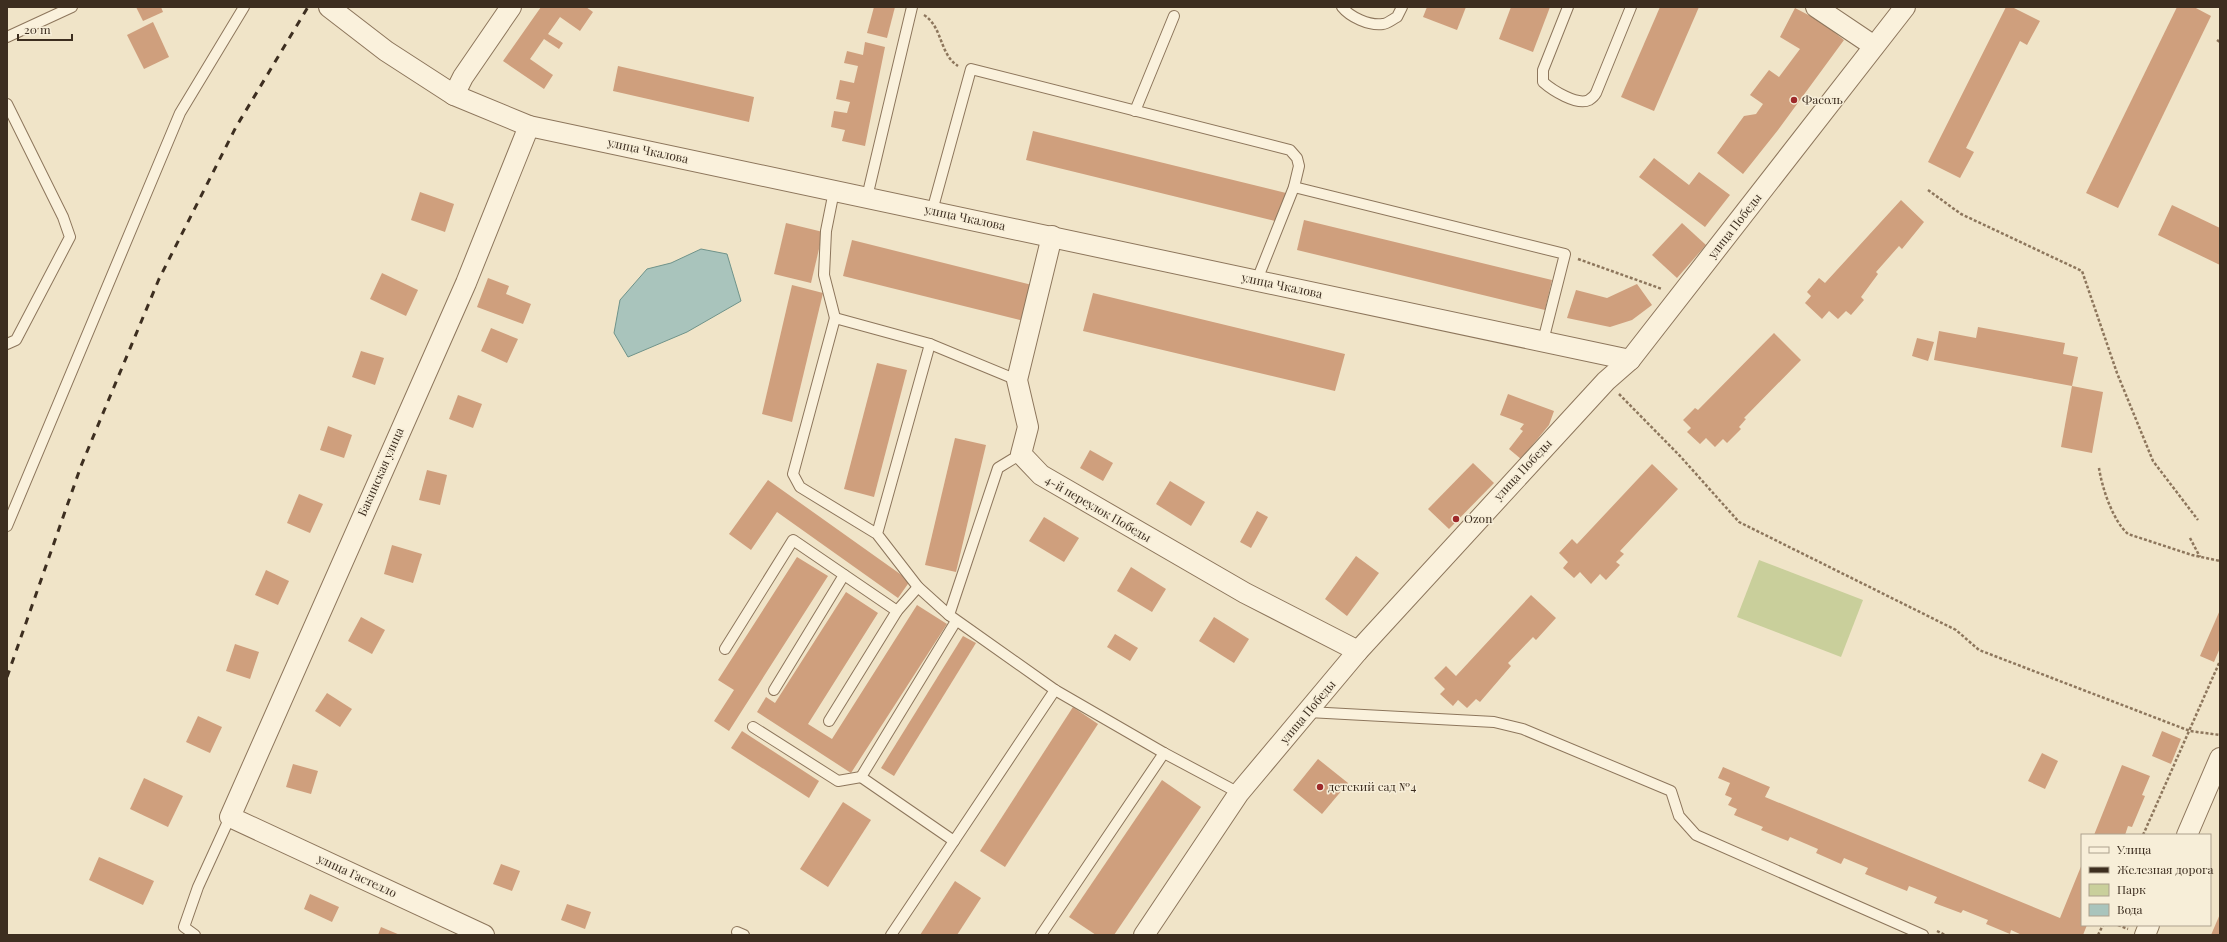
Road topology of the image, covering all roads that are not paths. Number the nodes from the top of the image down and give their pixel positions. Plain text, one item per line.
1 (72, 7) edge
2 (244, 7) edge
3 (329, 7) edge
4 (511, 7) edge
5 (912, 7) edge
6 (1342, 7) edge
7 (1402, 7) edge
8 (1568, 7) edge
9 (1632, 7) edge
10 (1816, 7) edge
11 (1905, 7) edge
12 (1174, 16) dead end
13 (7, 37) edge
14 (1874, 46) junction
15 (454, 95) junction
16 (7, 104) edge
17 (1135, 111) junction
18 (529, 126) junction
19 (1294, 188) junction
20 (834, 191) junction
21 (868, 197) junction
22 (932, 211) junction
23 (1052, 236) junction
24 (1257, 280) junction
25 (835, 318) junction
26 (1543, 342) junction
27 (7, 344) edge
28 (930, 344) junction
29 (1630, 360) junction
30 (1017, 380) junction
31 (1020, 454) junction
32 (7, 526) edge
33 (877, 534) junction
34 (844, 575) junction
35 (918, 587) junction
36 (897, 611) junction
37 (952, 618) junction
38 (725, 649) dead end
39 (1358, 651) junction
40 (774, 690) dead end
41 (1055, 690) junction
42 (1308, 712) junction
43 (829, 721) dead end
44 (753, 727) dead end
45 (1164, 753) junction
46 (2220, 758) edge
47 (861, 777) junction
48 (1240, 793) junction
49 (230, 817) junction
50 (2188, 834) edge
51 (954, 841) junction
52 (195, 935) edge
53 (484, 935) edge
54 (891, 935) edge
55 (1041, 935) edge
56 (1144, 935) edge
57 (1923, 935) edge

1 - 13 lane
2 - 32 lane
3 - 15 street, улица Чкалова
4 - 15 street
5 - 21 lane
6 - 7 lane
8 - 9 lane
10 - 14 street
11 - 14 street, улица Победы
12 - 17 lane
14 - 29 street, улица Победы
15 - 18 street, улица Чкалова
16 - 27 lane
17 - 19 lane
17 - 22 lane
18 - 20 street, улица Чкалова
18 - 49 street, Бакинская улица
19 - 24 lane
19 - 26 lane
20 - 21 street, улица Чкалова
20 - 25 lane
21 - 22 street, улица Чкалова
22 - 23 street, улица Чкалова
23 - 24 street, улица Чкалова
23 - 30 street
24 - 26 street, улица Чкалова
25 - 28 lane
25 - 33 lane
26 - 29 street, улица Чкалова
28 - 30 lane
28 - 33 lane
29 - 39 street, улица Победы
30 - 31 street
31 - 37 lane
31 - 39 street, 4-й переулок Победы
33 - 35 lane
34 - 36 lane
34 - 38 lane
34 - 40 lane
35 - 36 lane
35 - 37 lane
36 - 43 lane
37 - 41 lane
37 - 47 lane
39 - 42 street, улица Победы
41 - 45 lane
41 - 51 lane
42 - 48 street, улица Победы
42 - 57 lane
44 - 47 lane
45 - 48 lane
45 - 55 lane
46 - 50 street
47 - 51 lane
48 - 56 street, улица Победы
49 - 52 lane
49 - 53 street, улица Гастелло
51 - 54 lane

